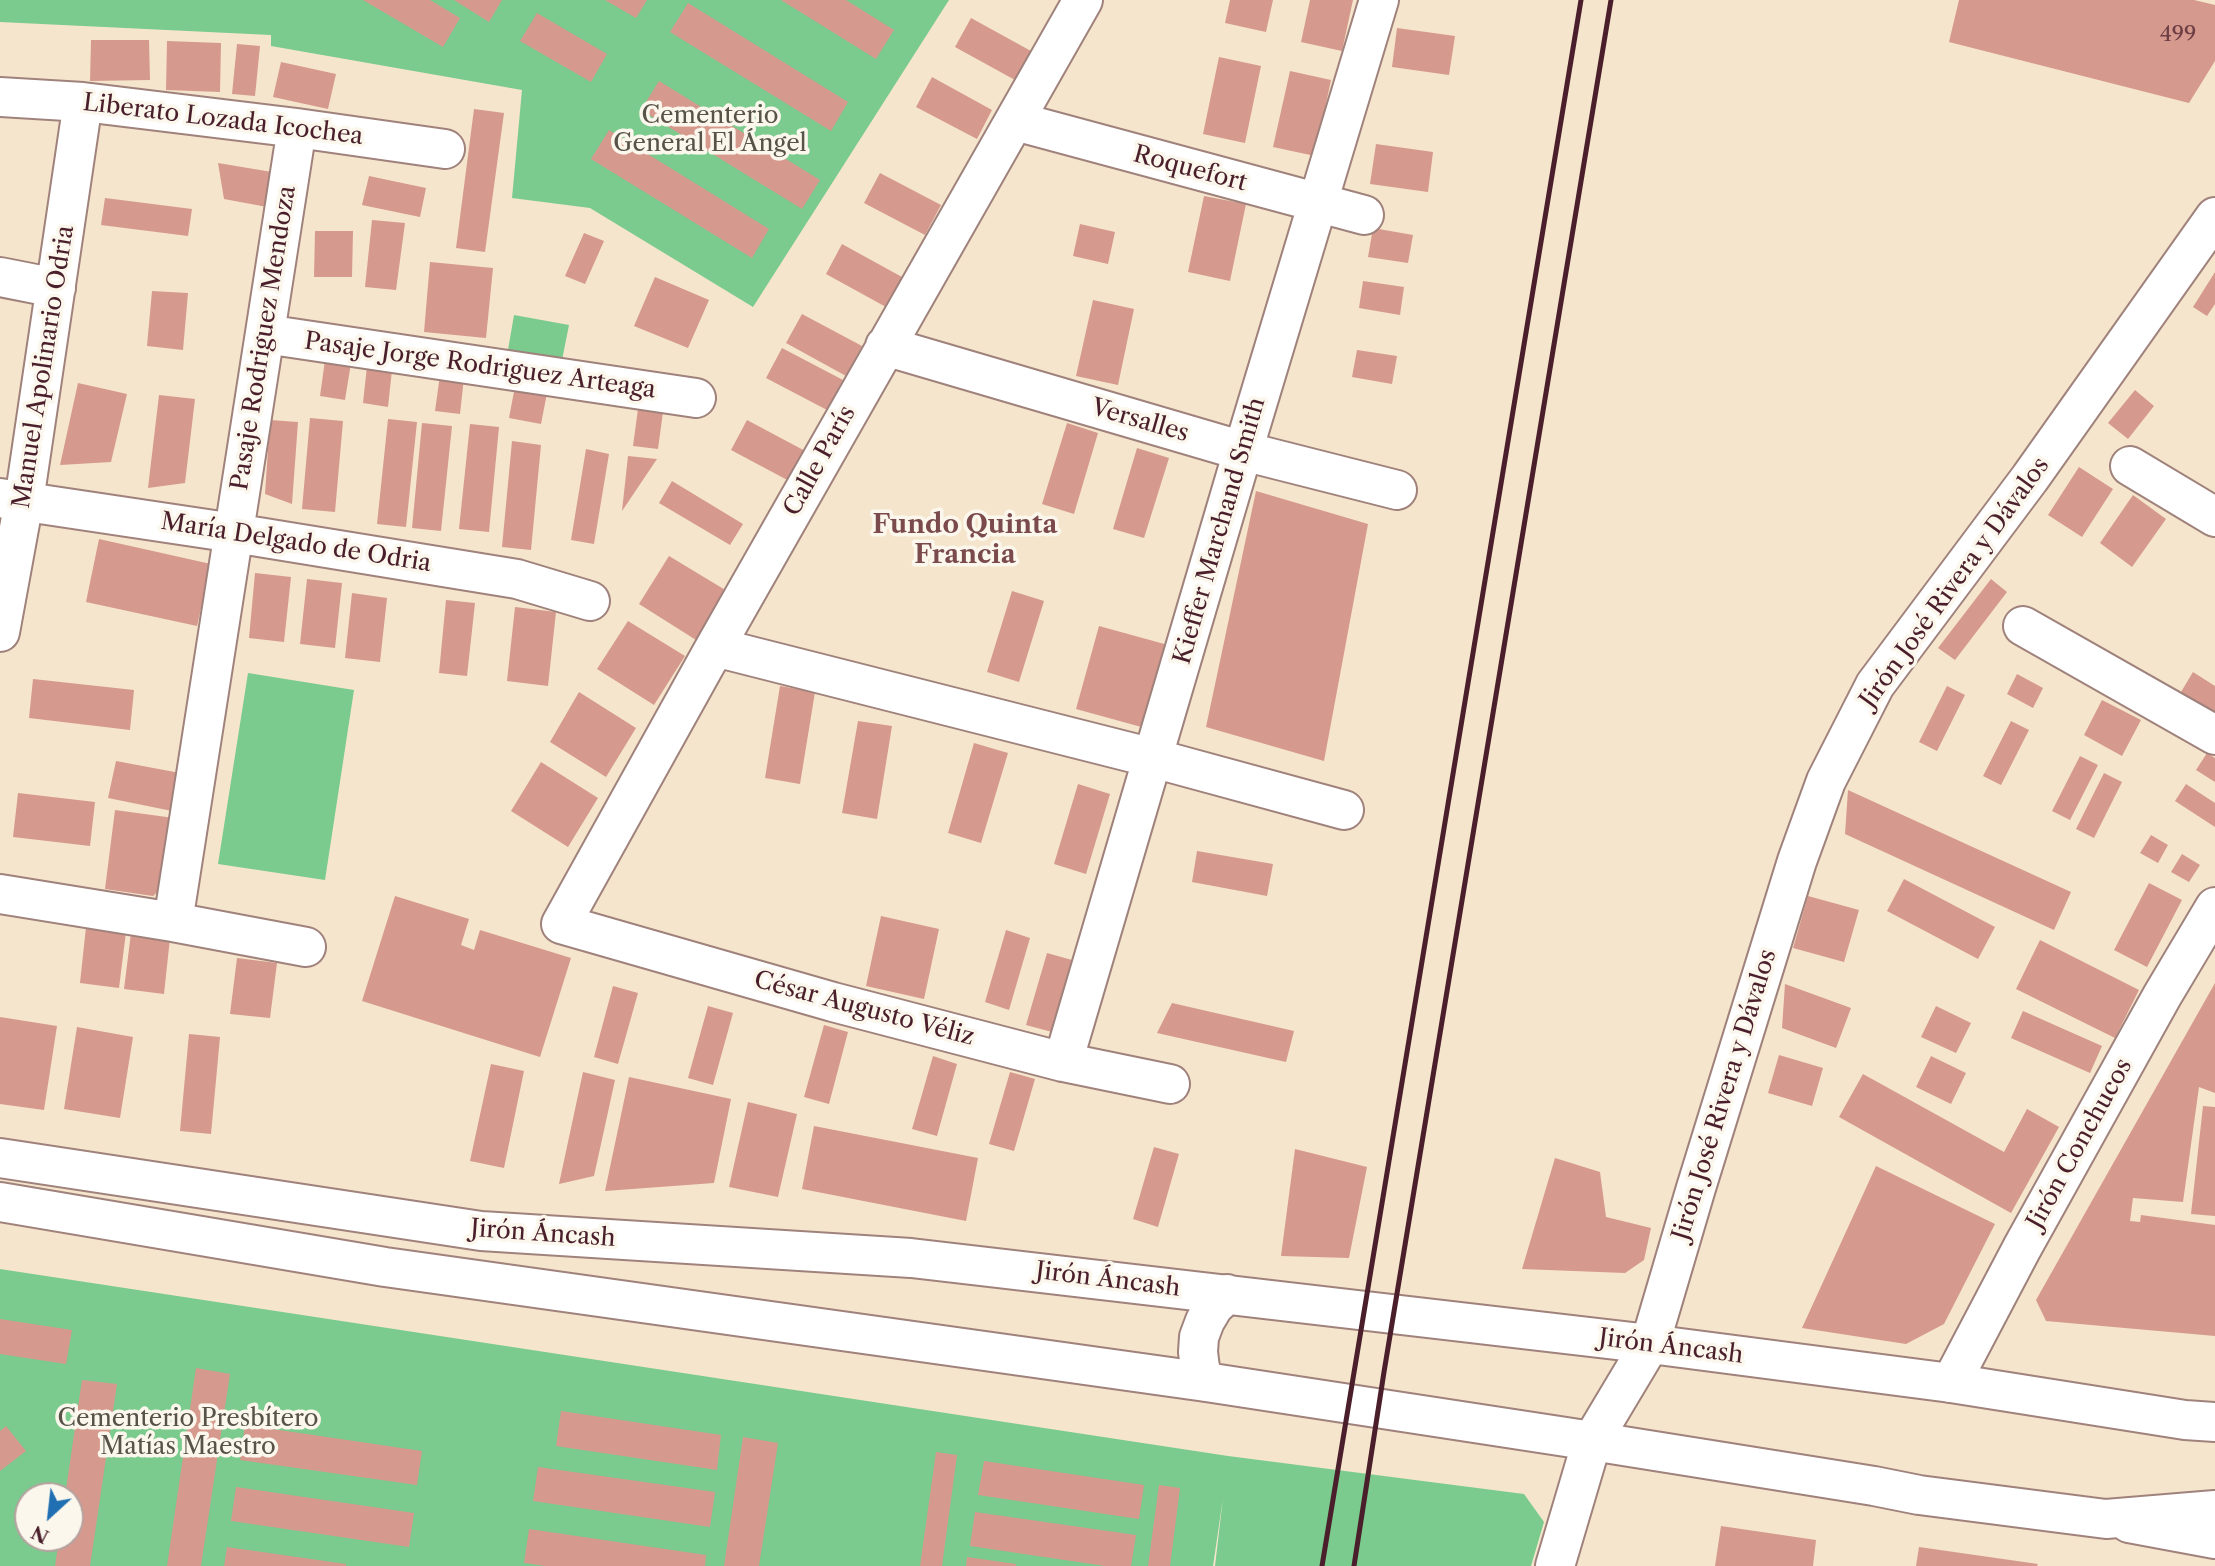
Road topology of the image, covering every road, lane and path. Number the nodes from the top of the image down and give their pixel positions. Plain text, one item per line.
1 (1083, 0) edge
2 (1379, 0) edge
3 (0, 97) edge
4 (83, 102) junction
5 (1015, 121) junction
6 (297, 128) junction
7 (445, 149) dead end
8 (1317, 204) junction
9 (1364, 215) dead end
10 (2215, 217) edge
11 (0, 277) edge
12 (56, 288) junction
13 (265, 334) junction
14 (885, 346) junction
15 (696, 398) dead end
16 (1243, 451) junction
17 (2130, 466) dead end
18 (1397, 490) dead end
19 (12, 499) edge
20 (2215, 517) edge
21 (234, 533) junction
22 (590, 601) dead end
23 (2023, 626) dead end
24 (0, 632) edge
25 (715, 647) junction
26 (2215, 735) edge
27 (1153, 758) junction
28 (1344, 810) dead end
29 (0, 894) edge
30 (2215, 907) edge
31 (173, 922) junction
32 (561, 923) joint
33 (306, 947) dead end
34 (1062, 1062) junction
35 (1170, 1084) dead end
36 (0, 1158) edge
37 (0, 1202) edge
38 (1227, 1294) junction
39 (1650, 1344) junction
40 (1206, 1382) junction
41 (1951, 1383) junction
42 (2215, 1422) edge
43 (1592, 1441) junction
44 (2215, 1510) edge
45 (2106, 1519) junction
46 (2215, 1539) edge
47 (1555, 1566) edge

1 - 5 street, Calle París
2 - 8 street, Kieffer Marchand Smith
3 - 4 street, Liberato Lozada Icochea
4 - 6 street, Liberato Lozada Icochea
4 - 12 street, Manuel Apolinario Odria
5 - 8 street, Roquefort
5 - 14 street, Calle París
6 - 7 street, Liberato Lozada Icochea
6 - 13 street, Pasaje Rodriguez Mendoza
8 - 9 street, Roquefort
8 - 16 street, Kieffer Marchand Smith
10 - 39 street, Jirón José Rivera y Dávalos
11 - 12 street
12 - 19 street, Manuel Apolinario Odria
13 - 15 street, Pasaje Jorge Rodriguez Arteaga
13 - 21 street, Pasaje Rodriguez Mendoza
14 - 16 street, Versalles
14 - 25 street, Calle París
16 - 18 street, Versalles
16 - 27 street, Kieffer Marchand Smith
17 - 20 street
19 - 21 street, María Delgado de Odria
19 - 24 street, Manuel Apolinario Odria
21 - 22 street, María Delgado de Odria
21 - 31 street, Pasaje Rodriguez Mendoza
23 - 26 street
25 - 27 street
25 - 32 street, Calle París
27 - 28 street
27 - 34 street, Kieffer Marchand Smith
29 - 31 street
30 - 41 street, Jirón Conchucos
31 - 33 street
32 - 34 street, César Augusto Véliz
34 - 35 street, César Augusto Véliz
36 - 38 street, Jirón Áncash
37 - 40 street, Jirón Áncash
38 - 39 street, Jirón Áncash
38 - 40 street
39 - 41 street, Jirón Áncash
39 - 43 street, Jirón José Rivera y Dávalos
40 - 43 street, Jirón Áncash
41 - 42 street, Jirón Áncash
43 - 45 street, Jirón Áncash
43 - 47 street, Jirón José Rivera y Dávalos
44 - 45 street, Jirón Áncash
45 - 46 street, Jirón Áncash

